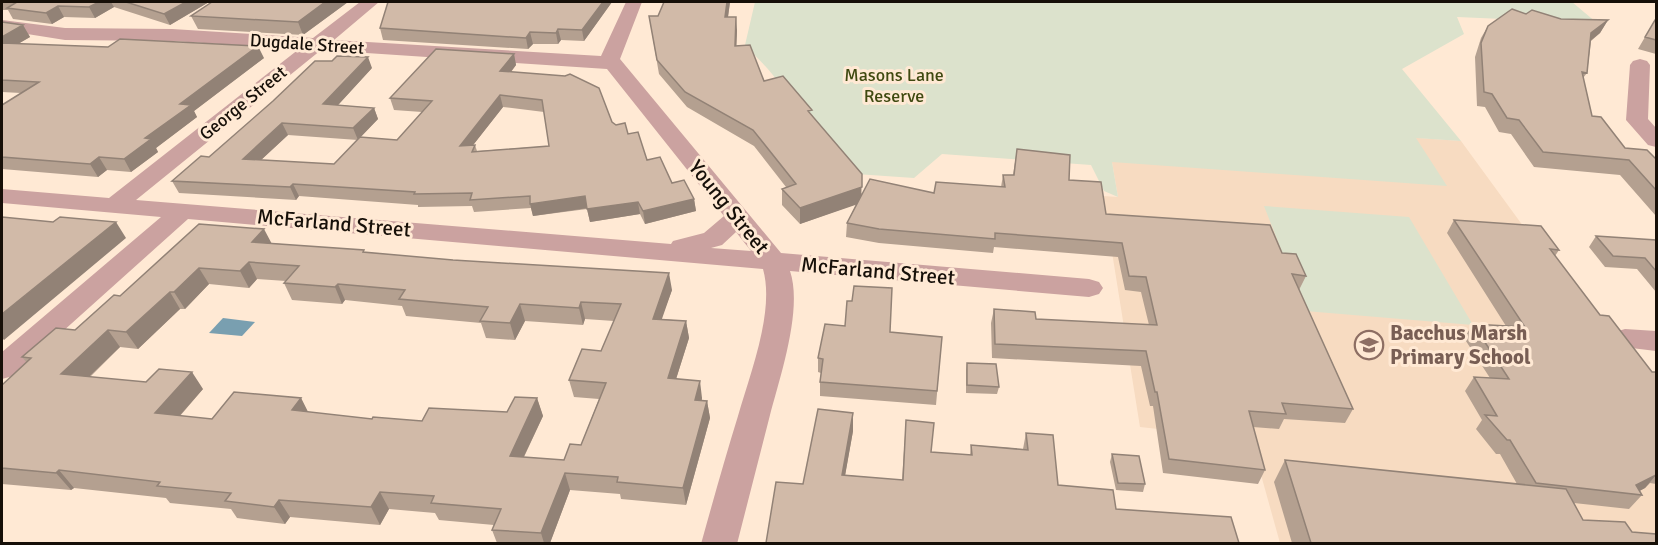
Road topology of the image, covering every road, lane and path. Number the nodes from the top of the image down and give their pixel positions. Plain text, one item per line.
1 (370, 2) edge
2 (634, 2) edge
3 (195, 20) edge
4 (2, 25) edge
5 (172, 35) junction
6 (315, 45) junction
7 (613, 63) junction
8 (1640, 65) dead end
9 (1656, 140) edge
10 (2, 196) edge
11 (115, 205) junction
12 (183, 211) junction
13 (739, 216) junction
14 (667, 251) junction
15 (774, 262) junction
16 (1089, 288) dead end
17 (1625, 339) edge
18 (1656, 341) edge
19 (2, 368) edge
20 (718, 543) edge

1 - 6 street, George Street
2 - 7 street
3 - 5 street
4 - 5 street, Dugdale Street
5 - 6 street, Dugdale Street
6 - 7 street, Dugdale Street
6 - 11 street, George Street
7 - 13 street, Young Street
8 - 9 street
10 - 11 street, McFarland Street
11 - 12 street, McFarland Street
12 - 14 street, McFarland Street
12 - 19 street
13 - 14 street, McFarland Street
13 - 15 street, Young Street
14 - 15 street, McFarland Street
15 - 16 street, McFarland Street
15 - 20 street, Young Street
17 - 18 street

